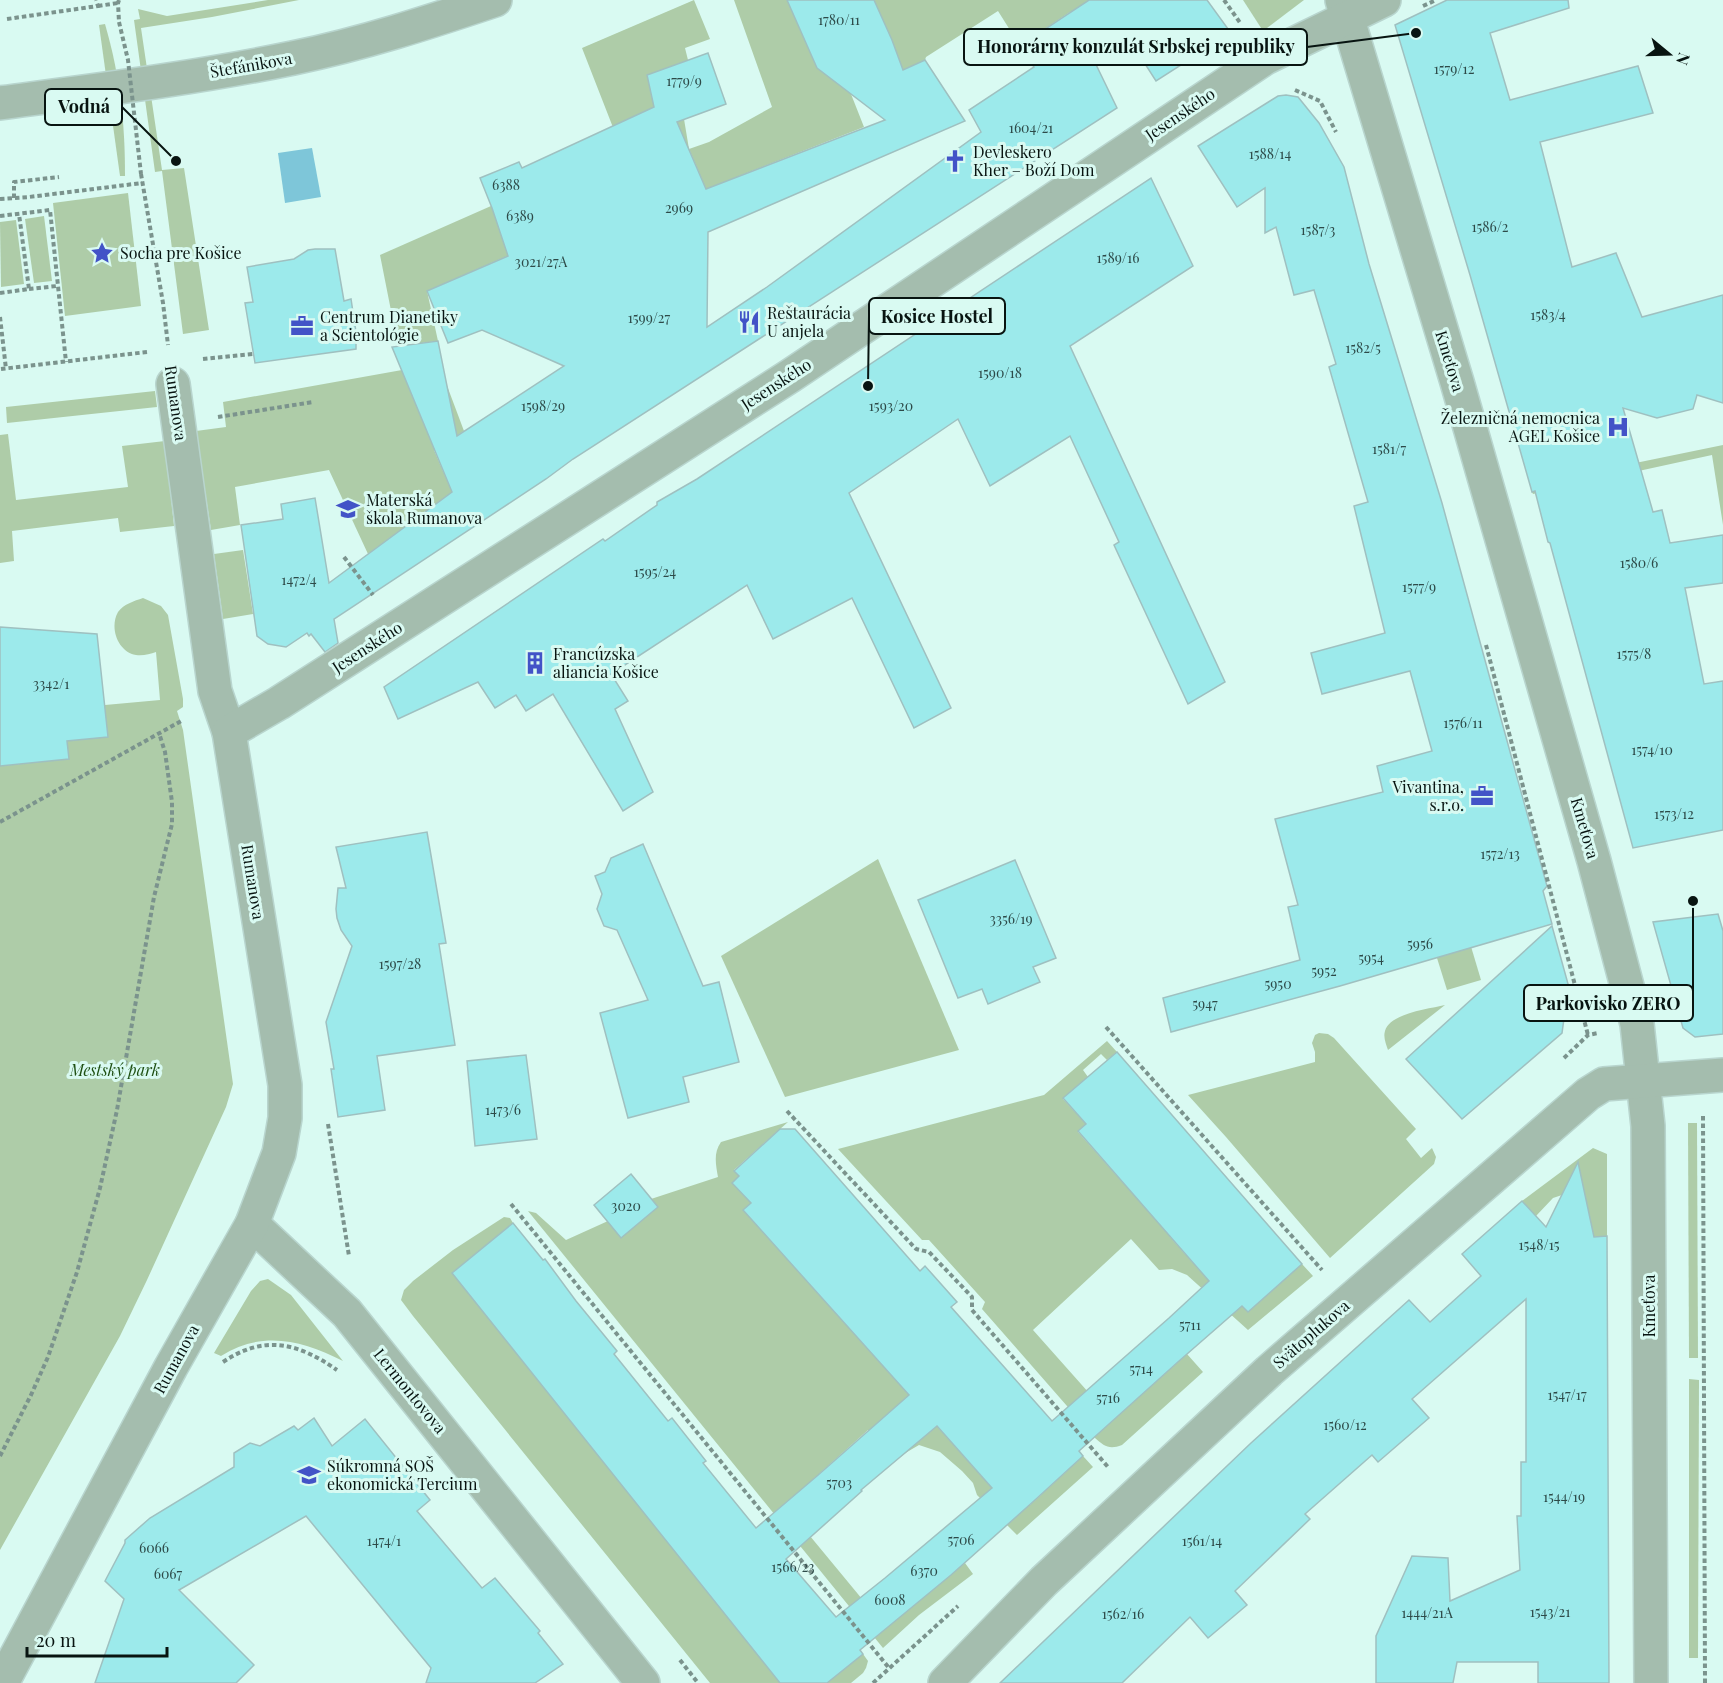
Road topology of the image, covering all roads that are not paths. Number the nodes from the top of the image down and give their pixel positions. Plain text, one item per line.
1 (495, 0) edge
2 (1384, 0) edge
3 (1344, 9) edge
4 (0, 103) edge
5 (172, 375) road end
6 (229, 732) junction
7 (1723, 1075) edge
8 (1643, 1081) junction
9 (252, 1224) junction
10 (2, 1683) edge
11 (643, 1683) edge
12 (945, 1683) edge
13 (1651, 1683) edge

1 - 4 street, Štefánikova
2 - 3 street, Jesenského
3 - 6 street, Jesenského
3 - 8 street, Kmeťova
5 - 6 street, Rumanova
6 - 9 street, Rumanova
7 - 8 street, Svätoplukova
8 - 12 street, Svätoplukova
8 - 13 street, Kmeťova
9 - 10 street, Rumanova
9 - 11 street, Lermontovova

